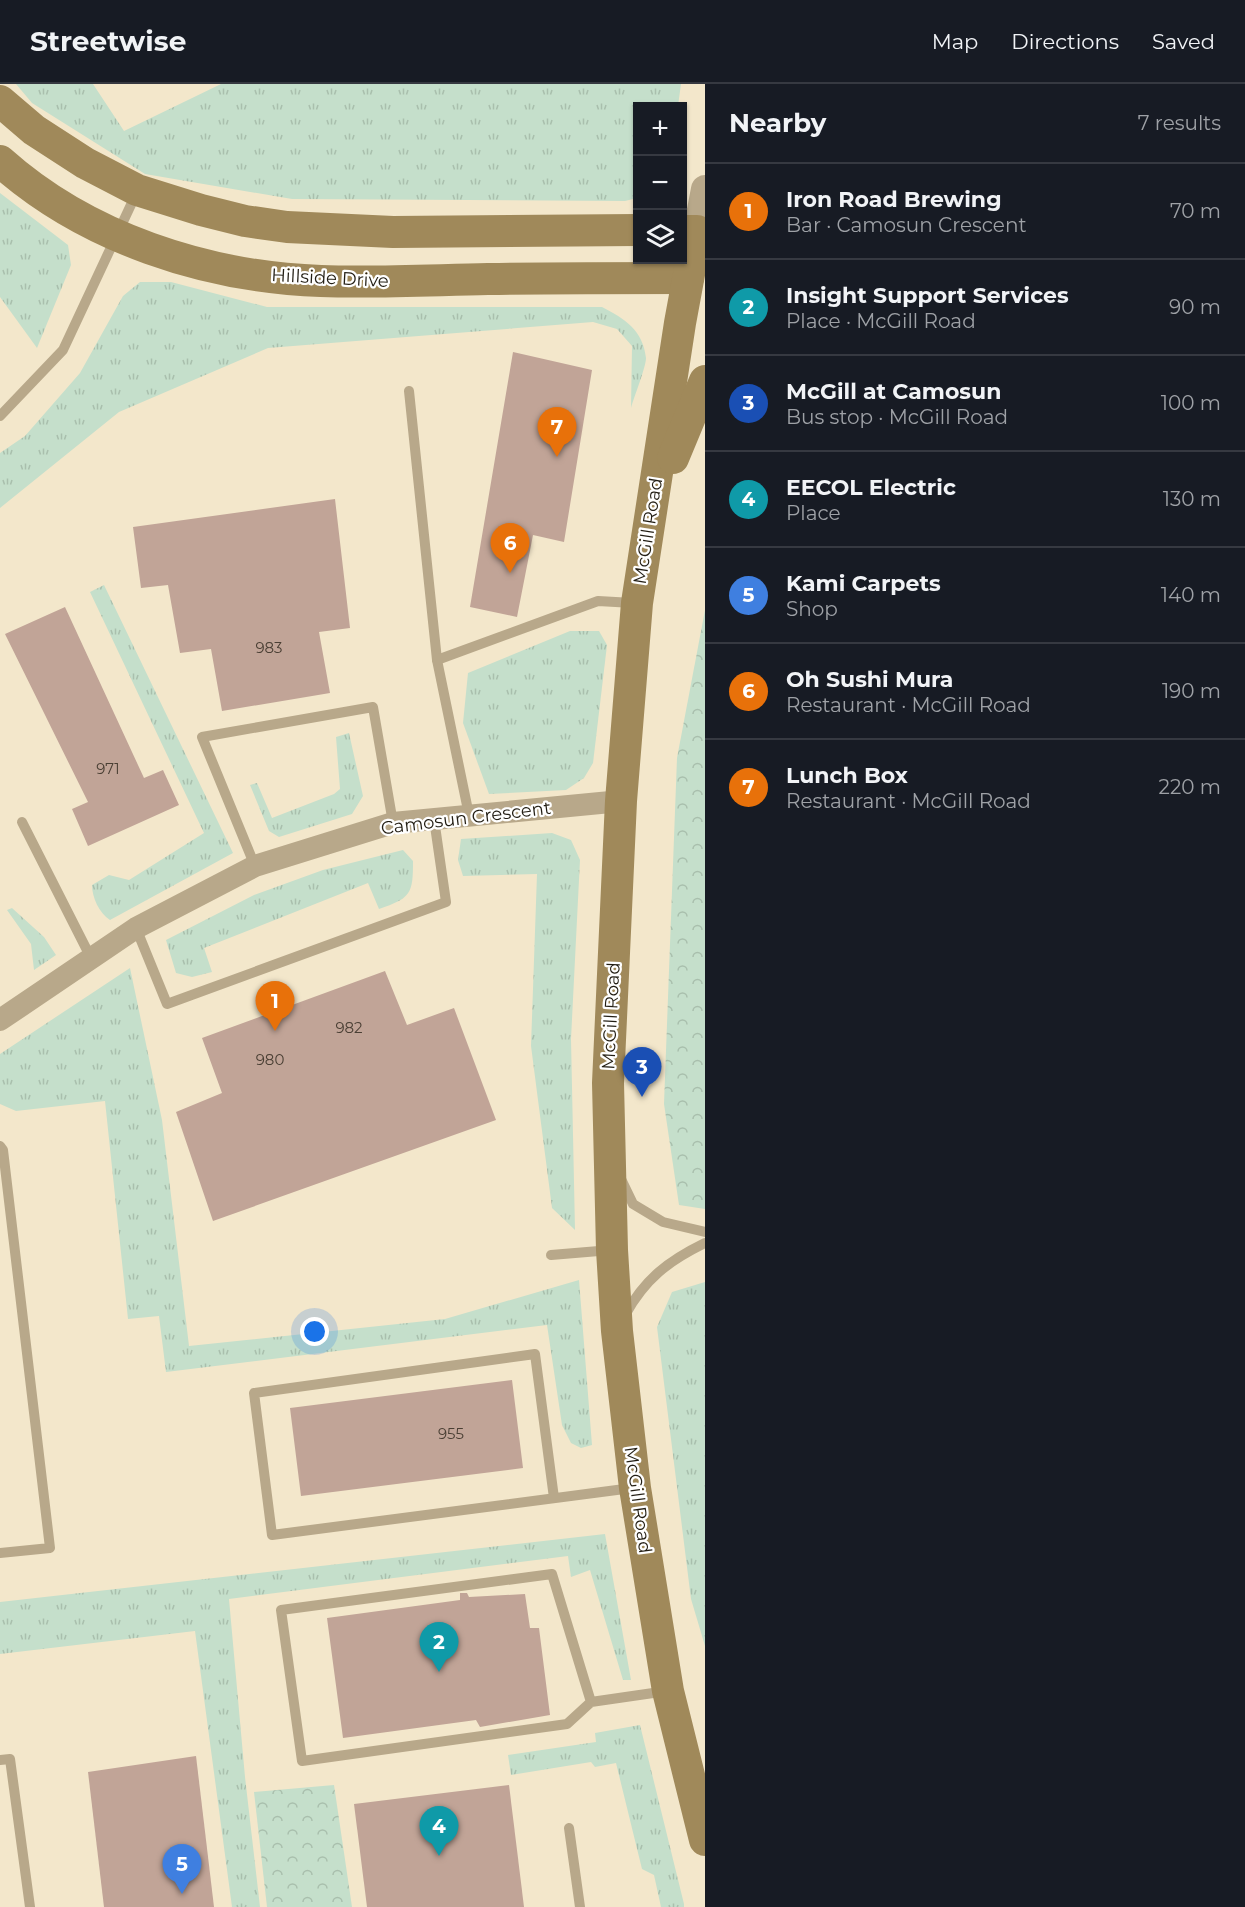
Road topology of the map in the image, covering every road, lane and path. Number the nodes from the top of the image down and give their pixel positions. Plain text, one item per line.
1 (0, 101) edge
2 (0, 161) edge
3 (705, 189) edge
4 (137, 190) junction
5 (633, 230) edge
6 (695, 231) edge
7 (116, 236) junction
8 (696, 278) edge
9 (705, 381) edge
10 (409, 391) dead end
11 (0, 416) edge
12 (650, 518) junction
13 (637, 603) junction
14 (437, 660) junction
15 (621, 801) junction
16 (468, 816) junction
17 (434, 819) junction
18 (22, 822) dead end
19 (393, 823) junction
20 (255, 866) junction
21 (136, 928) junction
22 (91, 958) junction
23 (0, 1020) edge
24 (0, 1146) edge
25 (610, 1157) junction
26 (705, 1232) edge
27 (705, 1244) edge
28 (612, 1250) junction
29 (551, 1255) dead end
30 (617, 1331) junction
31 (635, 1488) junction
32 (554, 1498) junction
33 (0, 1553) edge
34 (668, 1691) junction
35 (591, 1702) junction
36 (0, 1760) edge
37 (569, 1828) dead end
38 (705, 1840) edge
39 (30, 1907) edge
40 (580, 1907) edge

1 - 4 main road
2 - 7 main road, Hillside Drive
3 - 6 street, McGill Road
4 - 5 main road
4 - 7 lane
6 - 8 main road, McGill Road
7 - 8 main road, Hillside Drive
7 - 11 lane
8 - 12 main road, McGill Road
9 - 12 main road
10 - 14 lane
12 - 13 main road, McGill Road
13 - 14 lane
13 - 15 main road, McGill Road
14 - 16 lane
15 - 16 street, Camosun Crescent
15 - 25 main road, McGill Road
16 - 17 street, Camosun Crescent
17 - 19 street, Camosun Crescent
17 - 21 lane
18 - 22 lane
19 - 20 street, Camosun Crescent
19 - 20 lane
20 - 21 street, Camosun Crescent
21 - 22 street, Camosun Crescent
22 - 23 street, Camosun Crescent
24 - 33 lane
25 - 26 lane
25 - 28 main road, McGill Road
27 - 30 lane
28 - 29 lane
28 - 30 main road, McGill Road
30 - 31 main road, McGill Road
31 - 32 lane
31 - 34 main road, McGill Road
32 - 32 lane
34 - 35 lane
34 - 38 main road, McGill Road
35 - 35 lane
36 - 39 lane
37 - 40 lane

